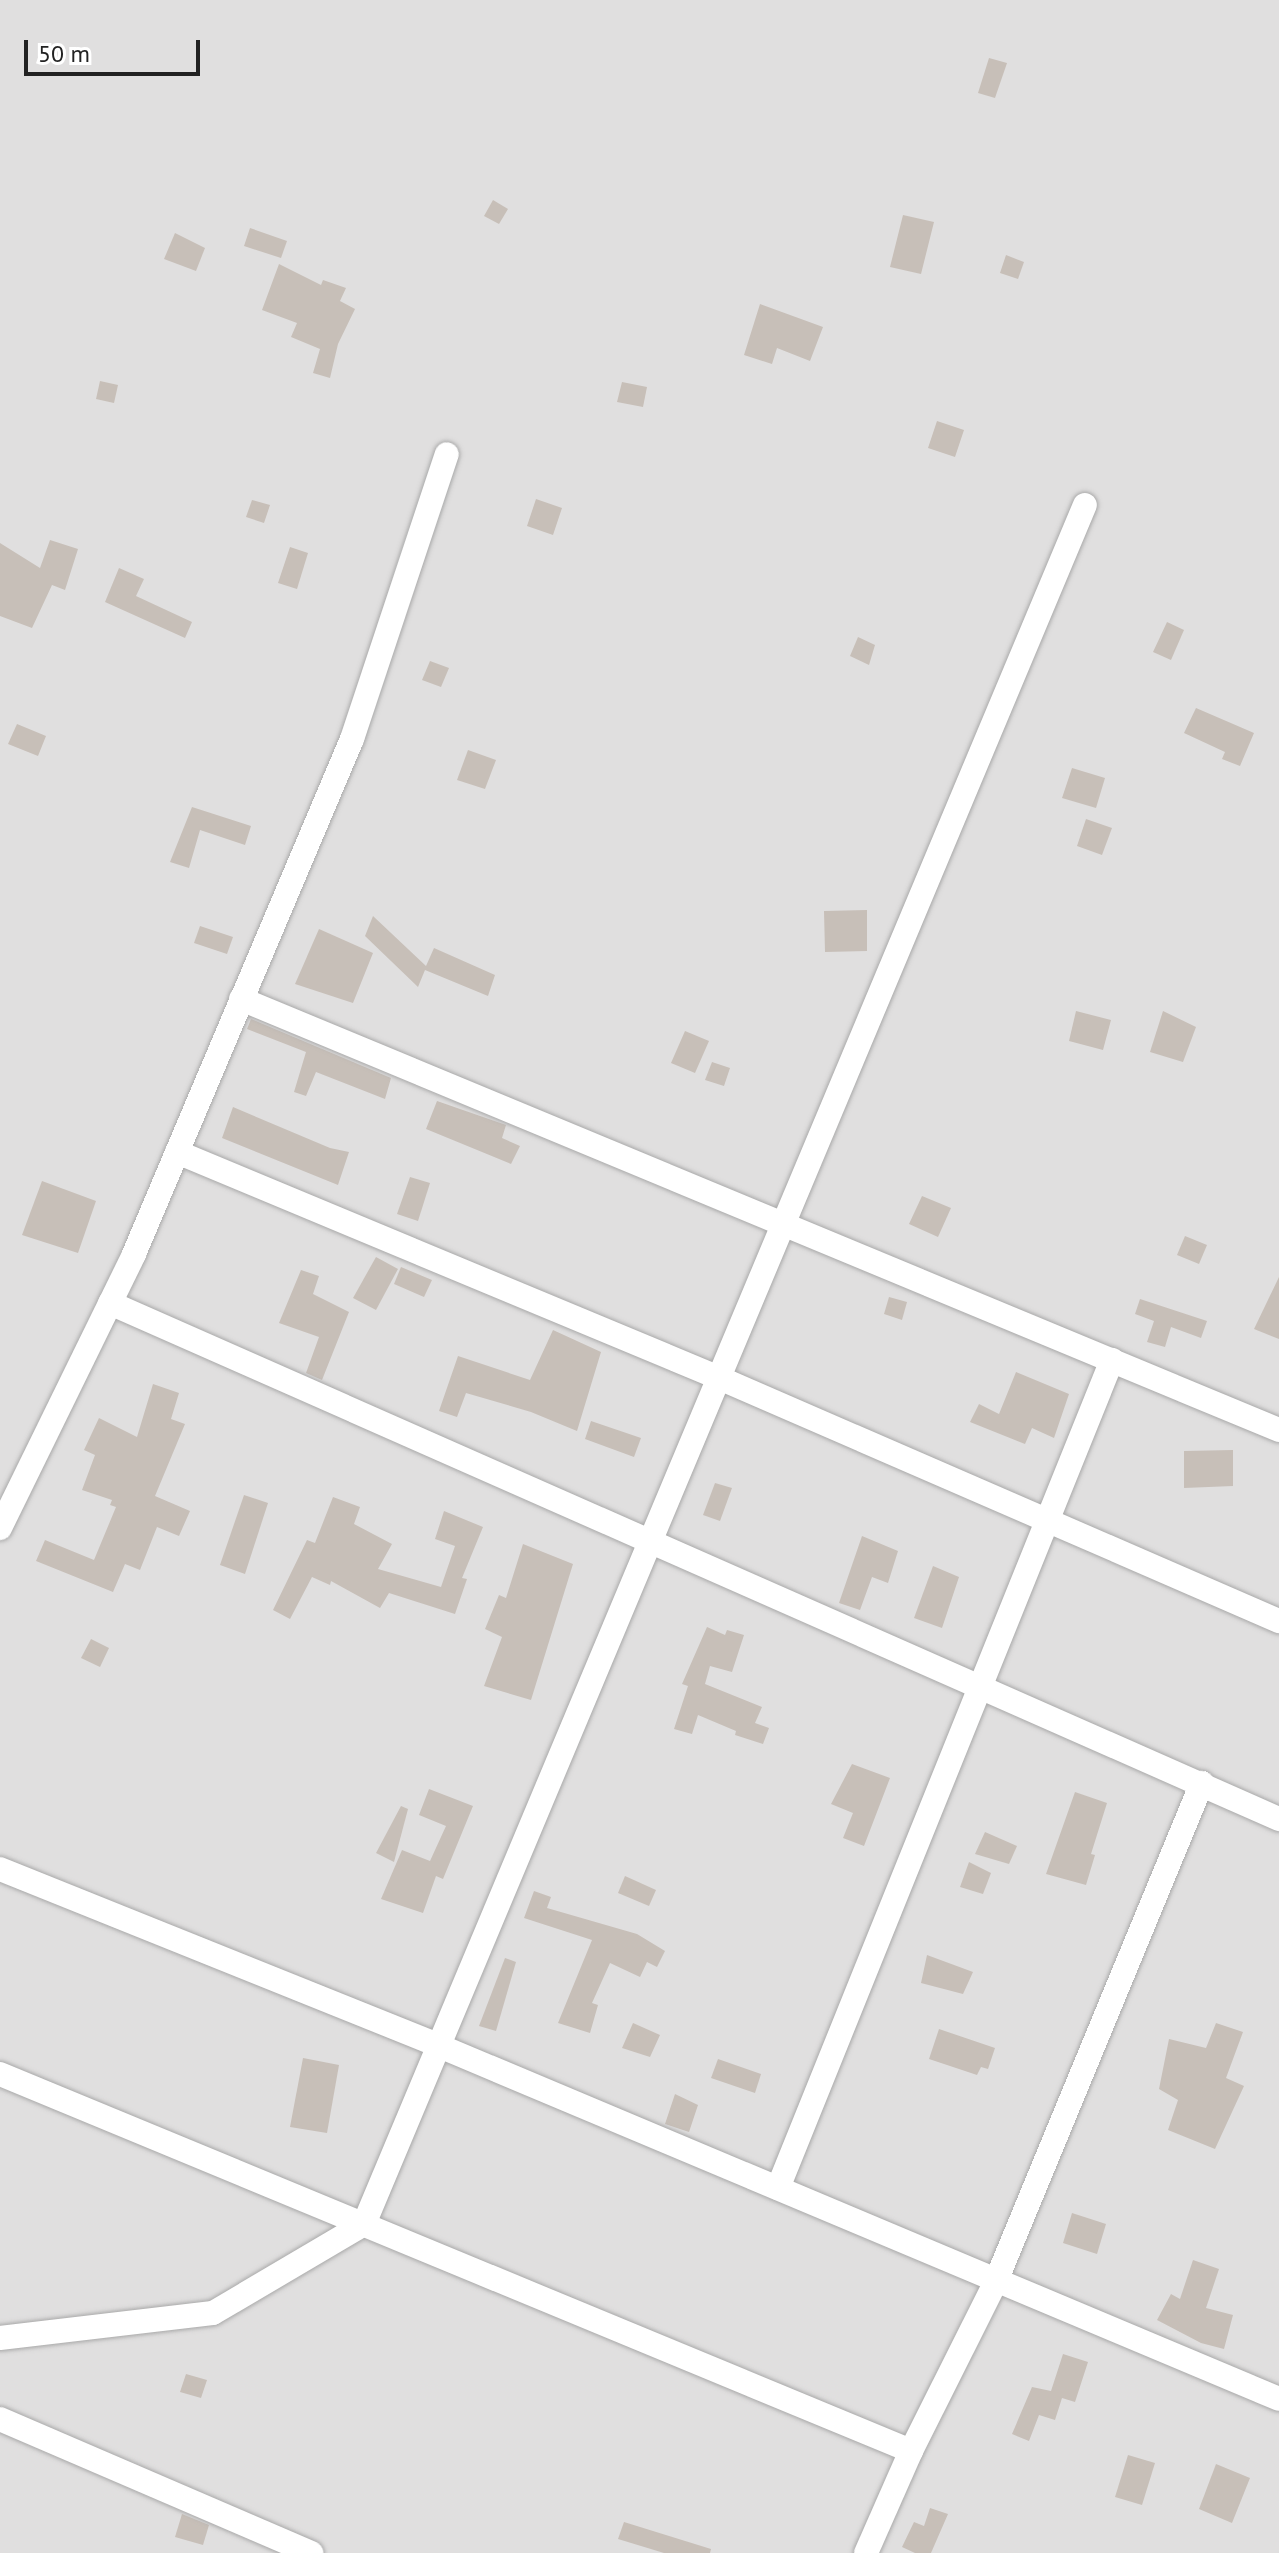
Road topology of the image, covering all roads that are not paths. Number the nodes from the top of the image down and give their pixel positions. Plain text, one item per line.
1 (447, 454) dead end
2 (1085, 505) dead end
3 (241, 999) junction
4 (177, 1152) junction
5 (782, 1224) junction
6 (110, 1303) junction
7 (1112, 1360) junction
8 (717, 1377) junction
9 (1279, 1430) edge
10 (1047, 1519) junction
11 (0, 1528) edge
12 (649, 1540) junction
13 (1279, 1621) edge
14 (980, 1685) junction
15 (1202, 1783) junction
16 (1279, 1819) edge
17 (0, 1869) edge
18 (437, 2045) junction
19 (0, 2074) edge
20 (778, 2188) junction
21 (364, 2224) junction
22 (996, 2281) junction
23 (0, 2338) edge
24 (1279, 2399) edge
25 (0, 2419) edge
26 (911, 2451) junction
27 (311, 2553) edge
28 (866, 2553) edge

1 - 3 street
2 - 5 street
3 - 4 street
3 - 5 street
4 - 6 street
4 - 8 street
5 - 7 street
5 - 8 street
6 - 11 street
6 - 12 street
7 - 9 street
7 - 10 street
8 - 10 street
8 - 12 street
10 - 13 street
10 - 14 street
12 - 14 street
12 - 18 street
14 - 15 street
14 - 20 street
15 - 16 street
15 - 22 street
17 - 18 street
18 - 20 street
18 - 21 street
19 - 21 street
20 - 22 street
21 - 23 street
21 - 26 street
22 - 24 street
22 - 26 street
25 - 27 street
26 - 28 street

